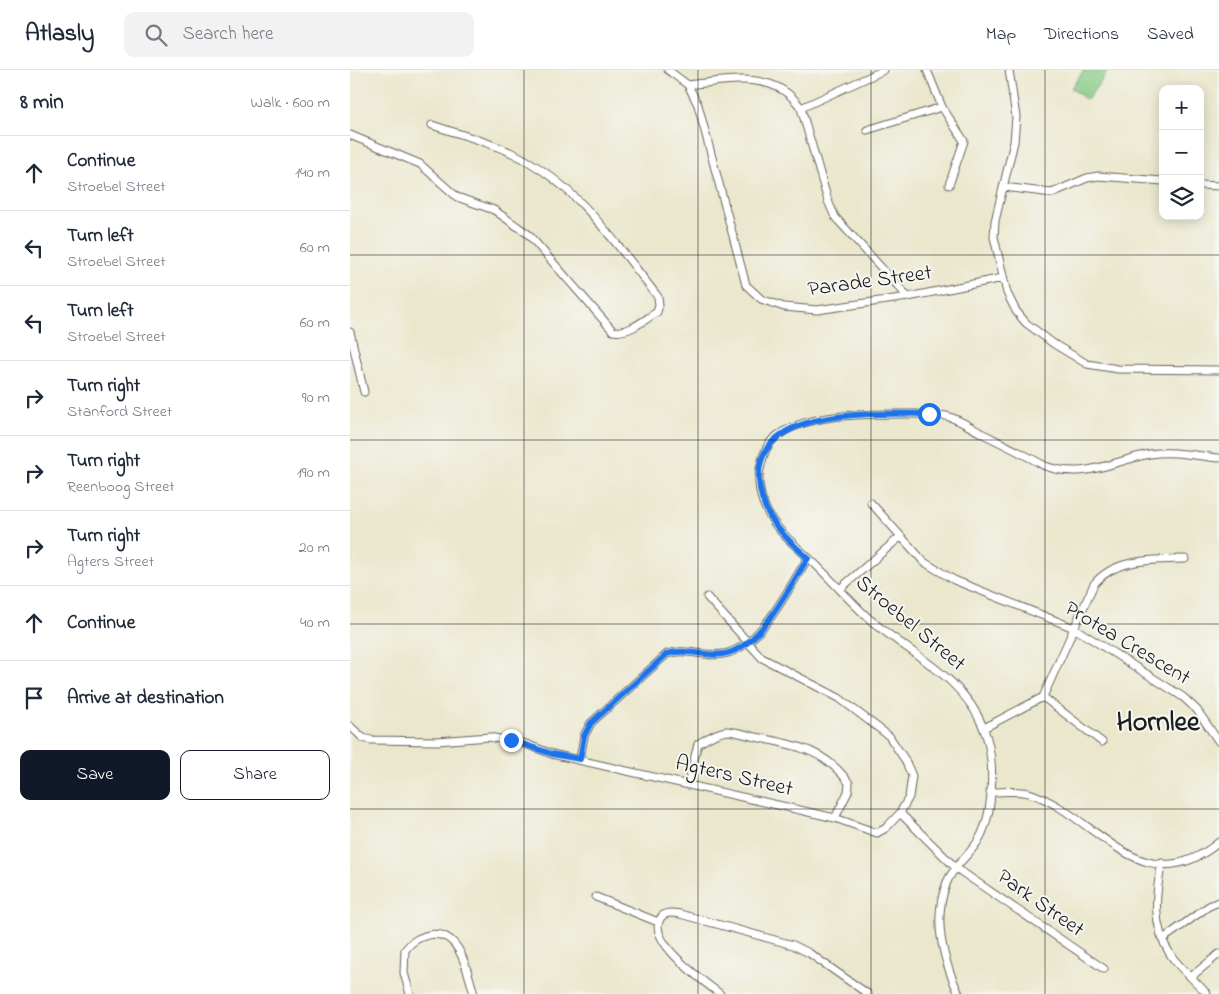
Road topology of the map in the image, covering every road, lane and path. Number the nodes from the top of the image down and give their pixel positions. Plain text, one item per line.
1 (668, 70) edge
2 (884, 70) edge
3 (927, 70) edge
4 (1010, 70) edge
5 (688, 85) junction
6 (942, 107) junction
7 (801, 108) junction
8 (432, 125) dead end
9 (867, 130) dead end
10 (350, 135) edge
11 (1159, 181) edge
12 (949, 185) dead end
13 (1204, 185) edge
14 (1219, 186) edge
15 (1004, 187) junction
16 (1003, 278) junction
17 (908, 297) junction
18 (350, 332) edge
19 (1219, 370) edge
20 (364, 392) dead end
21 (1219, 458) edge
22 (871, 503) dead end
23 (900, 537) junction
24 (808, 558) junction
25 (1184, 559) dead end
26 (840, 588) junction
27 (707, 597) dead end
28 (1074, 628) junction
29 (747, 642) junction
30 (1043, 697) junction
31 (350, 726) edge
32 (984, 728) junction
33 (1102, 742) dead end
34 (1219, 742) edge
35 (580, 759) junction
36 (688, 784) junction
37 (990, 792) junction
38 (900, 813) junction
39 (835, 818) junction
40 (1219, 842) edge
41 (1162, 863) junction
42 (956, 868) junction
43 (596, 897) dead end
44 (1219, 902) edge
45 (658, 922) junction
46 (1163, 939) junction
47 (1219, 954) edge
48 (1104, 969) dead end
49 (1192, 976) junction
50 (410, 994) edge
51 (474, 994) edge
52 (720, 994) edge
53 (868, 994) edge
54 (959, 994) edge
55 (1207, 994) edge

1 - 5 street
2 - 7 street
3 - 6 street
4 - 15 street
5 - 7 street
5 - 17 street, Parade Street
6 - 9 street
6 - 12 street
7 - 17 street
8 - 10 street
11 - 15 street
13 - 14 street
15 - 16 street
16 - 17 street, Parade Street
16 - 19 street
18 - 20 street
21 - 24 street, Stroebel Street
22 - 23 street, Protea Crescent
23 - 26 street
23 - 28 street, Protea Crescent
24 - 26 street, Stroebel Street
24 - 29 street
25 - 28 street
26 - 32 street, Stroebel Street
27 - 29 street
28 - 30 street
28 - 34 street, Protea Crescent
29 - 35 street
29 - 38 street
30 - 32 street
30 - 33 street
31 - 35 street, Agters Street
32 - 37 street, Stroebel Street
35 - 36 street, Agters Street
36 - 39 street, Agters Street
36 - 39 street
37 - 41 street
37 - 42 street, Stroebel Street
38 - 39 street, Agters Street
38 - 42 street, Park Street
40 - 41 street
41 - 46 street
42 - 48 street, Park Street
42 - 54 street, Stroebel Street
43 - 45 street
44 - 46 street
45 - 52 street
45 - 53 street
46 - 49 street
47 - 49 street
49 - 55 street
50 - 51 street

